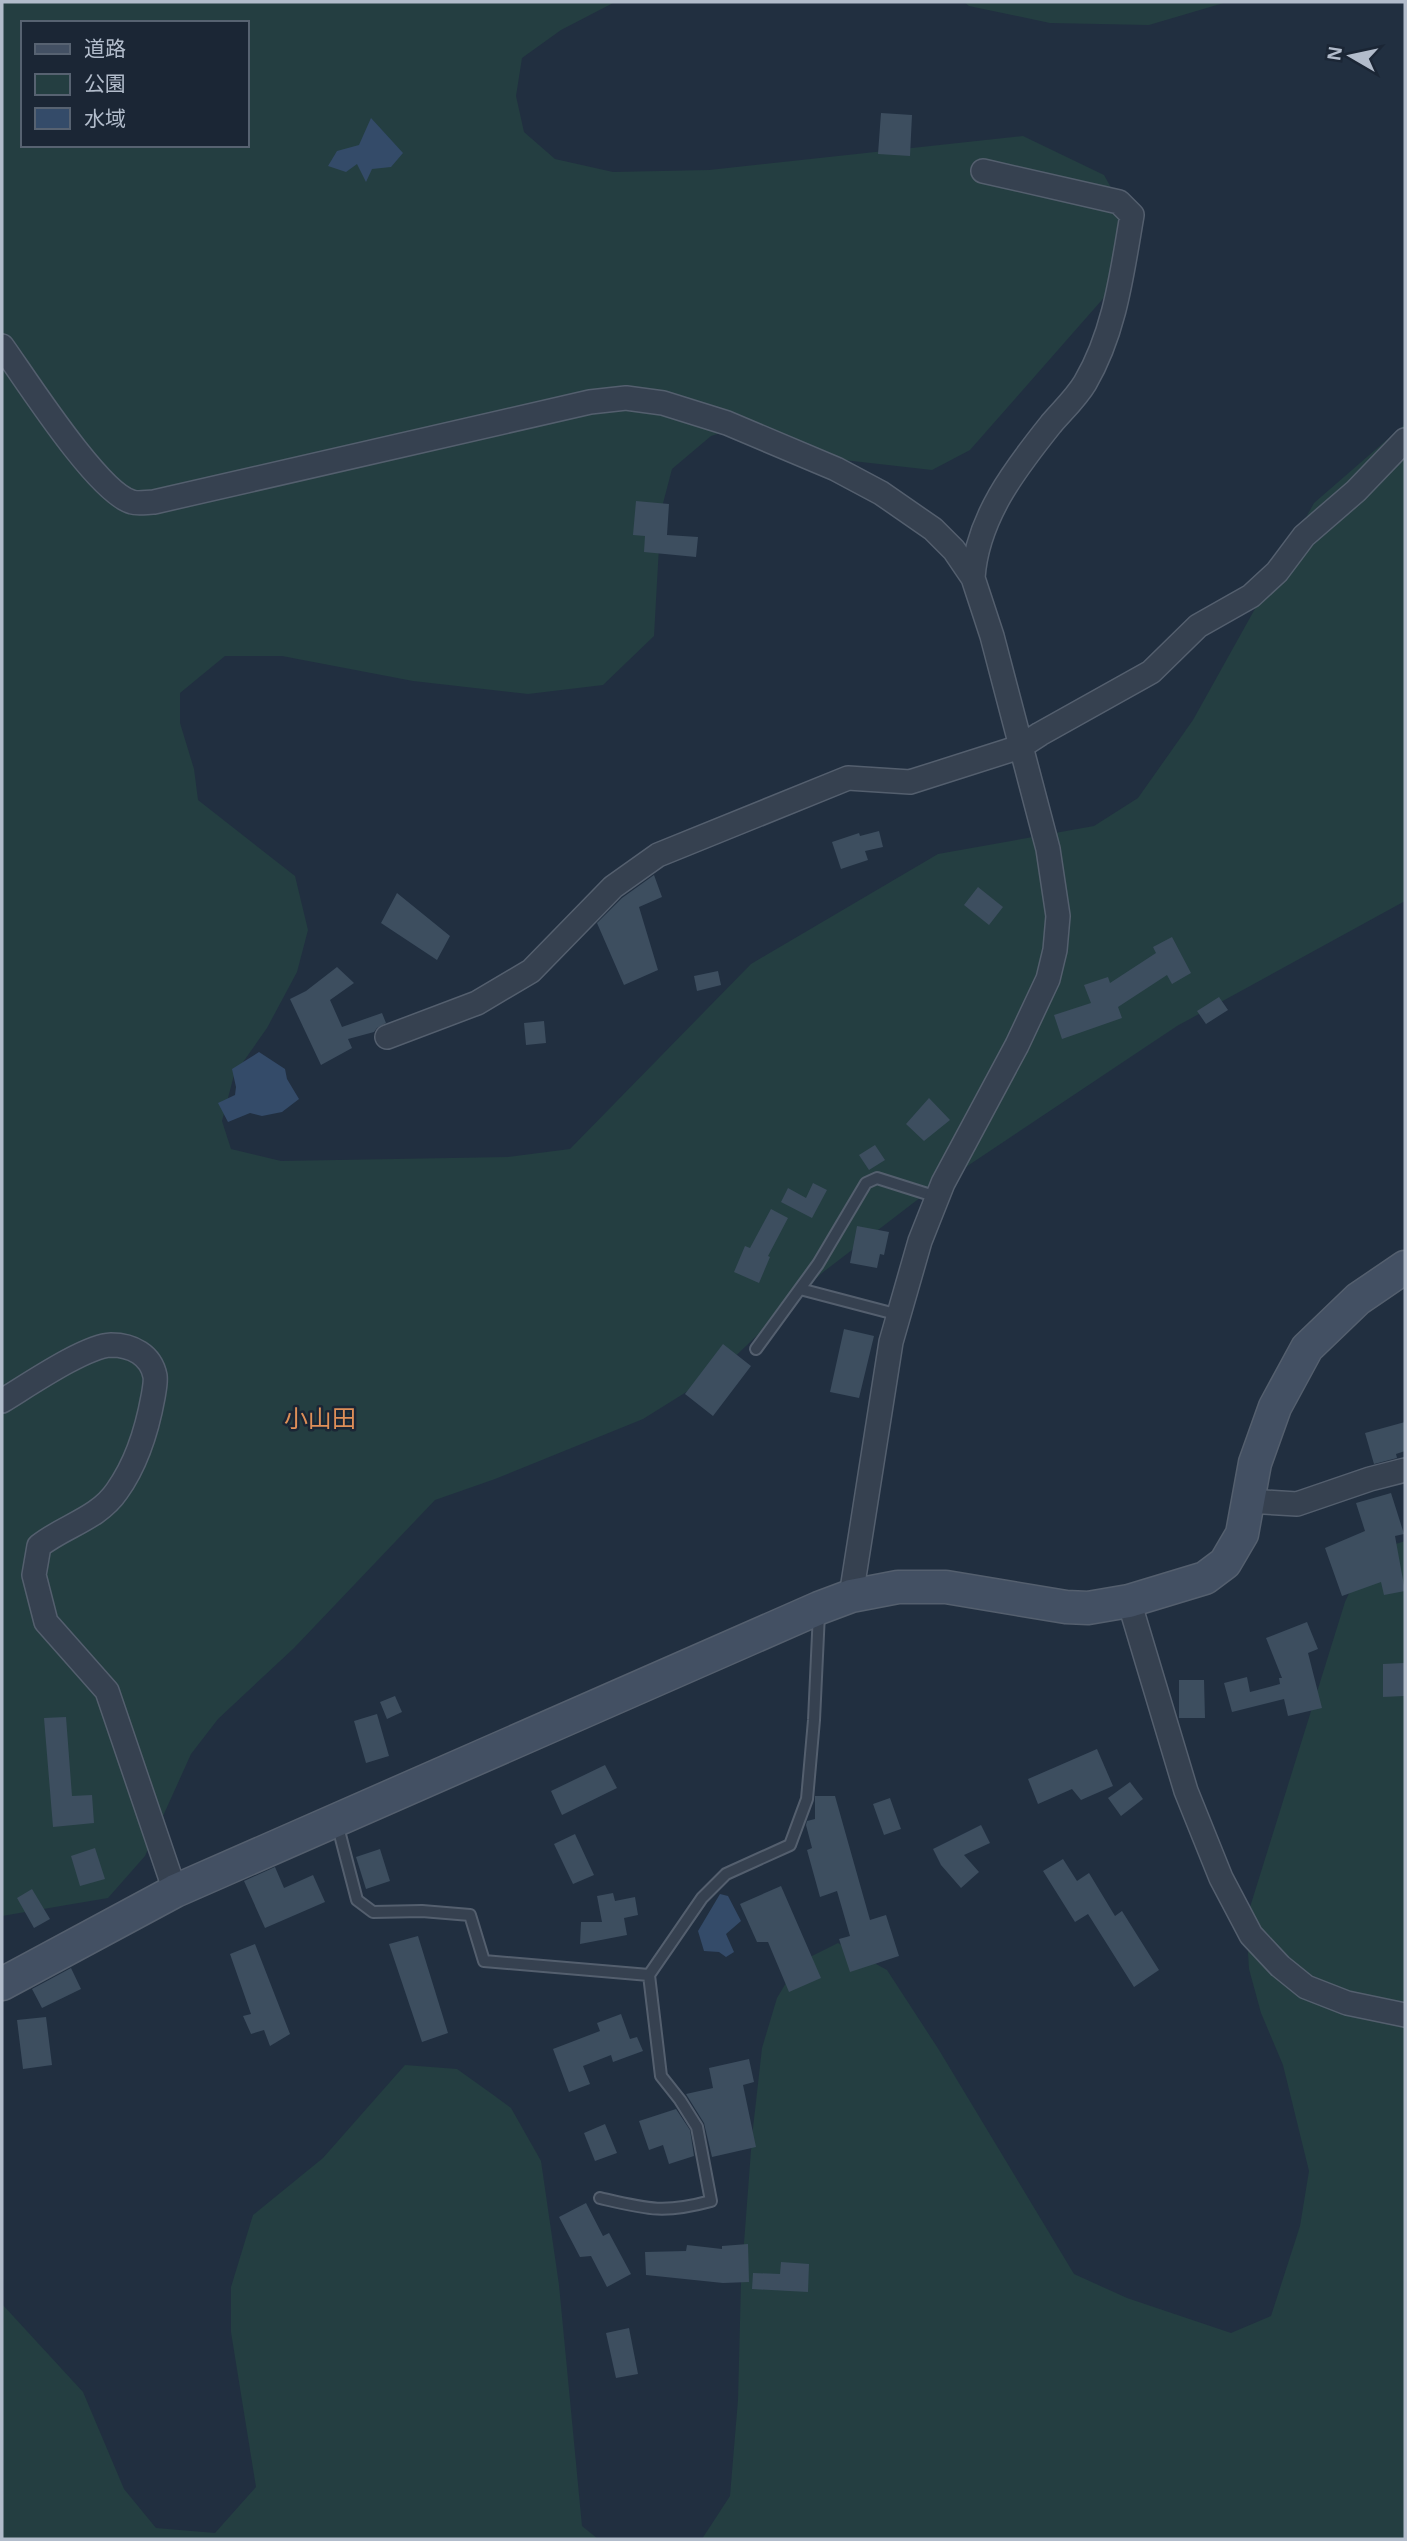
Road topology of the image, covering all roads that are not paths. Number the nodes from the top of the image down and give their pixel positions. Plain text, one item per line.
1 (983, 171) dead end
2 (2, 346) edge
3 (1405, 440) edge
4 (973, 578) junction
5 (1020, 747) junction
6 (387, 1037) dead end
7 (937, 1197) junction
8 (1405, 1268) edge
9 (800, 1289) junction
10 (899, 1315) junction
11 (756, 1349) dead end
12 (2, 1401) edge
13 (1405, 1470) edge
14 (1247, 1501) junction
15 (851, 1596) junction
16 (1129, 1601) junction
17 (819, 1608) junction
18 (336, 1820) junction
19 (175, 1891) junction
20 (649, 1975) junction
21 (2, 1984) edge
22 (1405, 2015) edge
23 (600, 2198) dead end

1 - 4 street
2 - 4 street
3 - 5 street
4 - 5 street
5 - 6 street
5 - 7 street
7 - 9 lane
7 - 10 street
8 - 14 street
9 - 10 lane
9 - 11 lane
10 - 15 street
12 - 19 street
13 - 14 street
14 - 16 street
15 - 16 street
15 - 17 street
16 - 22 street
17 - 18 street
17 - 20 lane
18 - 19 street
18 - 20 lane
19 - 21 street
20 - 23 lane

